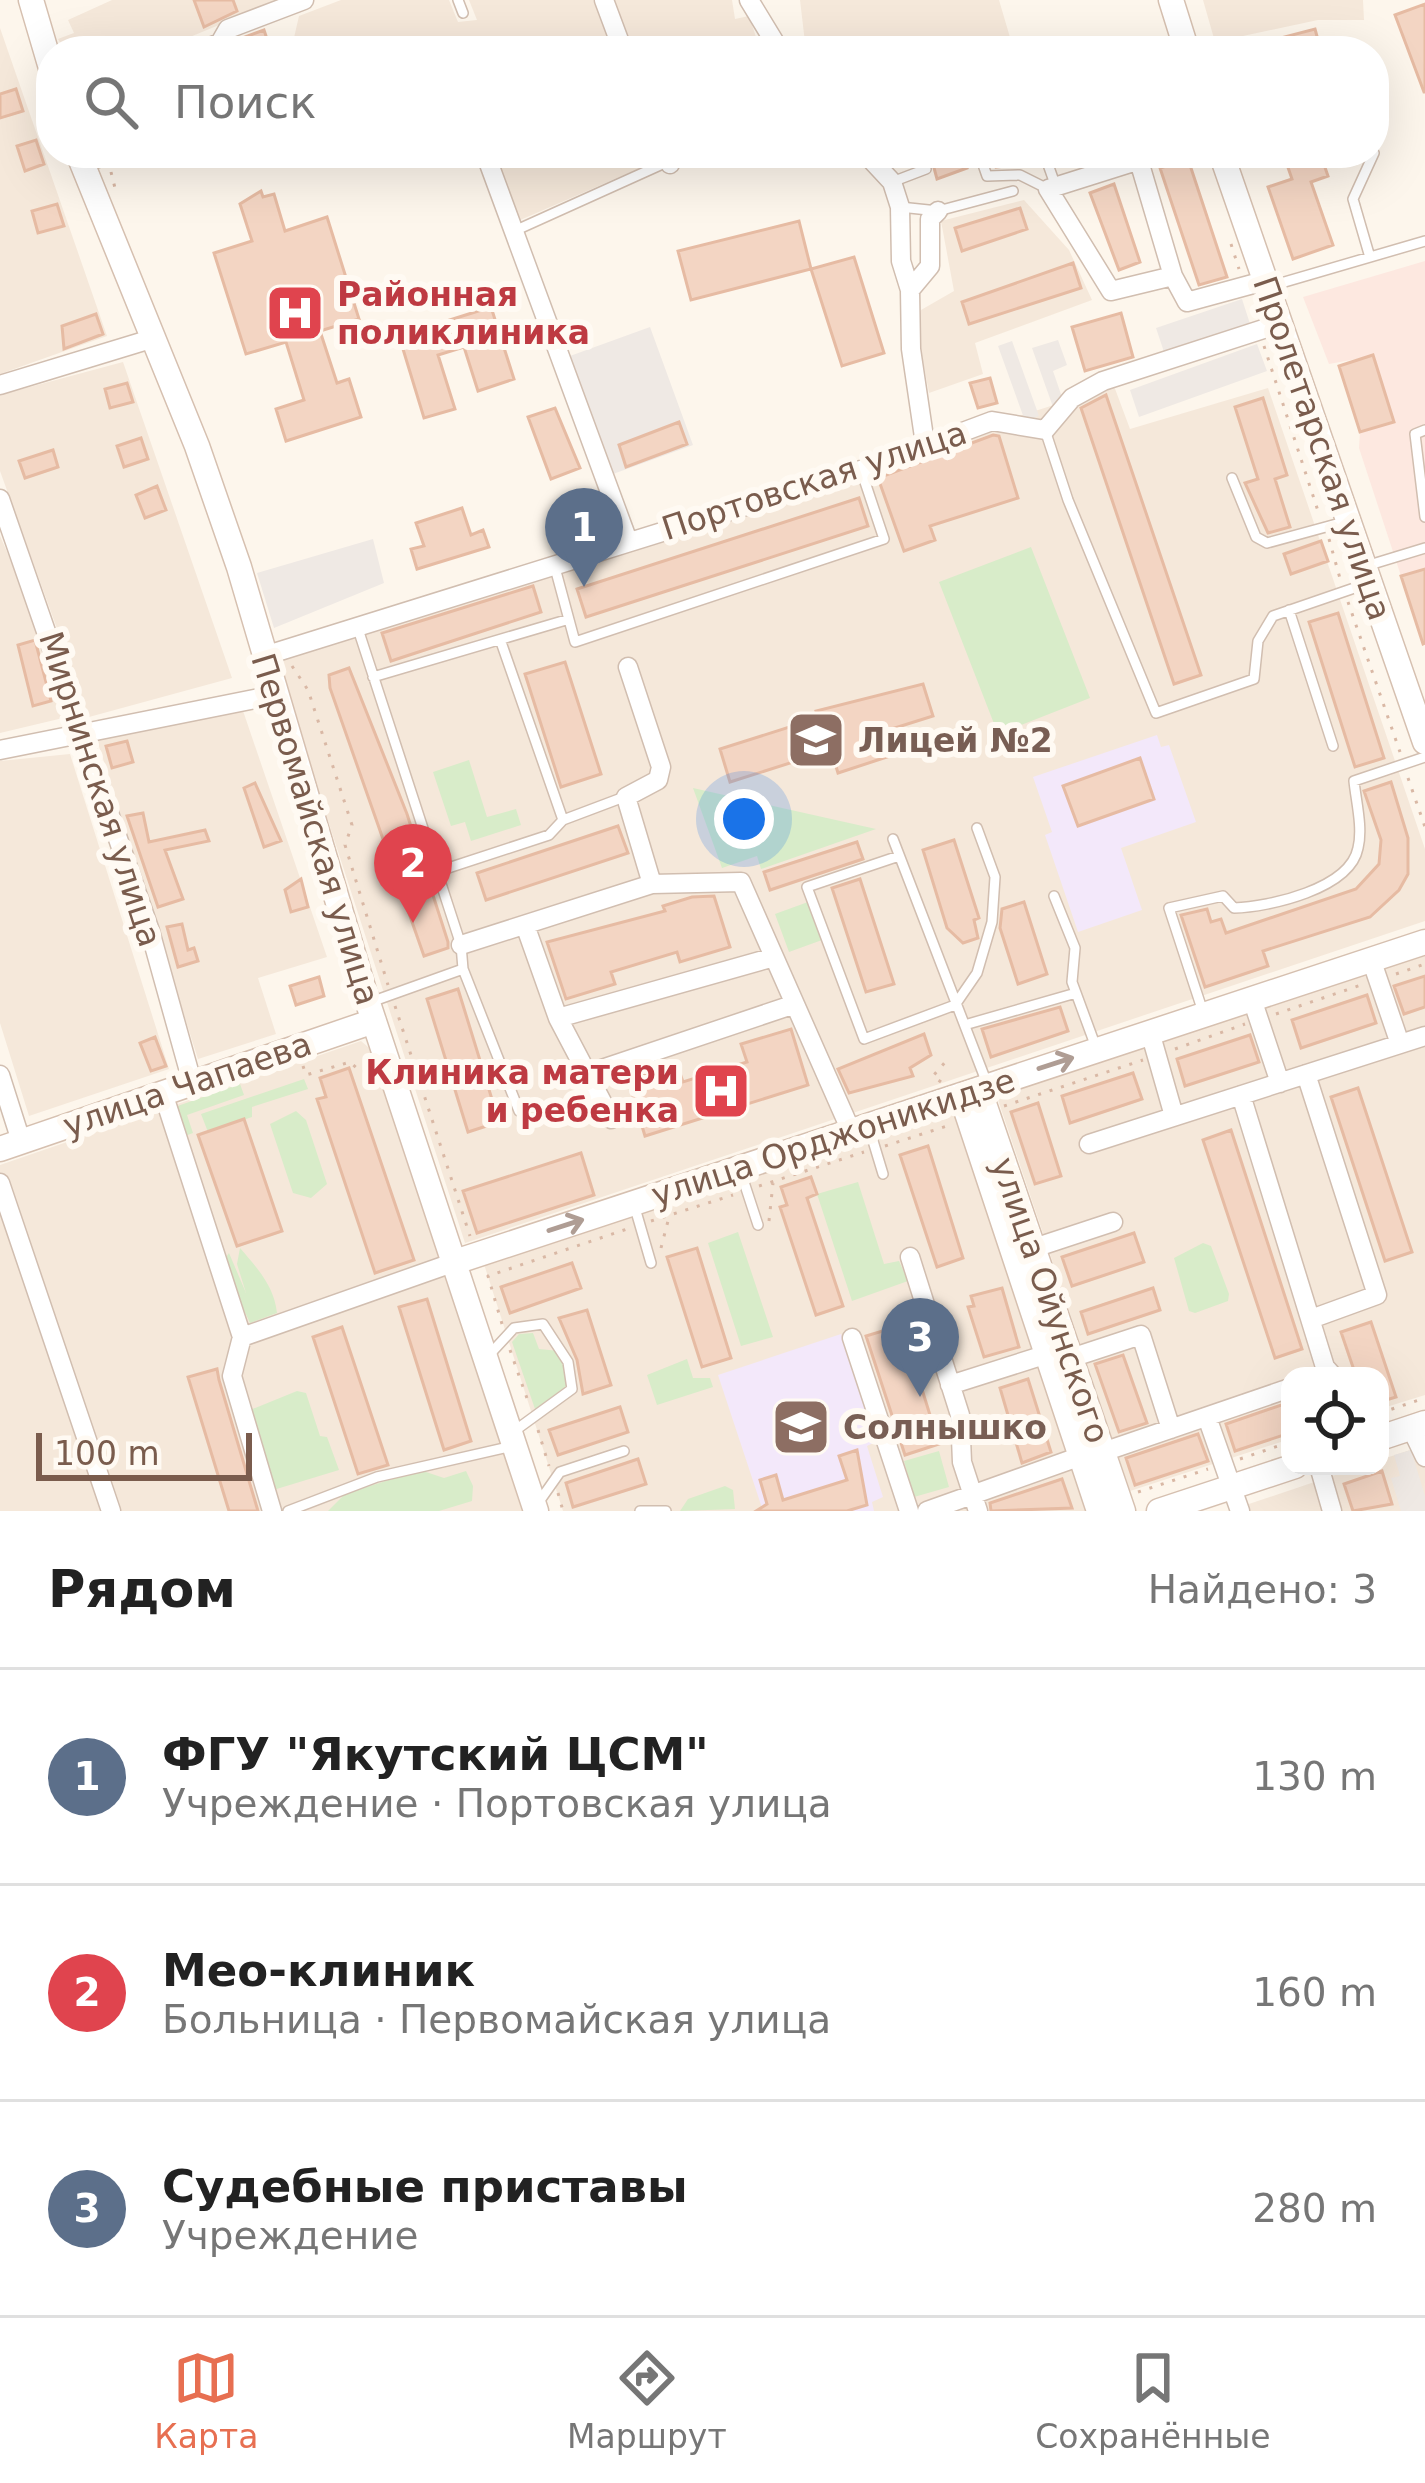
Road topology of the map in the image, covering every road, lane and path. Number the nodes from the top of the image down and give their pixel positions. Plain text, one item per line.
1 (31, 0) edge
2 (304, 0) edge
3 (458, 0) edge
4 (604, 0) edge
5 (749, 0) edge
6 (1171, 0) edge
7 (463, 13) dead end
8 (42, 36) edge
9 (224, 36) edge
10 (617, 36) edge
11 (771, 36) edge
12 (1182, 36) edge
13 (84, 168) edge
14 (489, 168) edge
15 (648, 168) edge
16 (879, 168) edge
17 (926, 168) edge
18 (984, 168) edge
19 (1047, 168) edge
20 (1093, 168) edge
21 (1141, 168) edge
22 (1225, 168) edge
23 (1367, 168) edge
24 (892, 182) junction
25 (1052, 188) junction
26 (1013, 191) dead end
27 (900, 207) junction
28 (938, 211) junction
29 (512, 232) junction
30 (1425, 241) edge
31 (1230, 243) dead end
32 (1369, 254) junction
33 (1173, 276) junction
34 (1258, 285) junction
35 (910, 290) junction
36 (1270, 327) junction
37 (151, 339) junction
38 (0, 385) edge
39 (1045, 430) junction
40 (1425, 430) edge
41 (925, 444) junction
42 (861, 470) junction
43 (1232, 478) dead end
44 (0, 500) edge
45 (1425, 517) edge
46 (1349, 520) junction
47 (1324, 528) junction
48 (628, 541) junction
49 (1425, 548) edge
50 (554, 564) junction
51 (1369, 574) junction
52 (1344, 591) junction
53 (1289, 610) junction
54 (566, 620) junction
55 (358, 628) junction
56 (501, 642) junction
57 (264, 656) junction
58 (628, 667) dead end
59 (373, 677) junction
60 (1415, 677) edge
61 (275, 695) junction
62 (81, 730) junction
63 (1425, 742) edge
64 (1333, 746) dead end
65 (0, 750) edge
66 (1425, 757) edge
67 (1403, 764) junction
68 (626, 797) junction
69 (563, 820) junction
70 (1425, 827) edge
71 (977, 828) dead end
72 (893, 838) dead end
73 (899, 856) junction
74 (436, 872) junction
75 (652, 884) junction
76 (1054, 896) dead end
77 (525, 925) junction
78 (1425, 942) edge
79 (461, 945) junction
80 (774, 957) junction
81 (1425, 964) edge
82 (463, 969) junction
83 (1375, 970) junction
84 (1076, 993) junction
85 (795, 1004) junction
86 (955, 1005) junction
87 (1256, 1009) junction
88 (371, 1012) junction
89 (1204, 1015) junction
90 (558, 1018) junction
91 (968, 1024) junction
92 (1425, 1036) edge
93 (1153, 1044) junction
94 (1400, 1044) junction
95 (1097, 1050) junction
96 (587, 1074) junction
97 (1306, 1074) junction
98 (0, 1075) edge
99 (192, 1082) junction
100 (1280, 1083) junction
101 (163, 1093) junction
102 (983, 1094) junction
103 (1241, 1095) junction
104 (519, 1111) dead end
105 (1174, 1116) junction
106 (611, 1119) dead end
107 (860, 1128) junction
108 (1089, 1144) dead end
109 (10, 1145) edge
110 (739, 1168) junction
111 (884, 1174) dead end
112 (774, 1181) dead end
113 (0, 1184) edge
114 (633, 1203) junction
115 (670, 1215) dead end
116 (1114, 1222) dead end
117 (764, 1224) joint
118 (1034, 1248) junction
119 (910, 1257) dead end
120 (654, 1261) joint
121 (455, 1262) junction
122 (1312, 1319) junction
123 (242, 1337) junction
124 (852, 1338) dead end
125 (1062, 1354) junction
126 (487, 1358) junction
127 (1327, 1367) edge
128 (950, 1385) junction
129 (1281, 1391) edge
130 (1425, 1398) edge
131 (1389, 1410) edge
132 (1208, 1417) junction
133 (1418, 1425) edge
134 (1171, 1430) junction
135 (1389, 1435) edge
136 (513, 1439) junction
137 (1281, 1449) edge
138 (624, 1450) dead end
139 (1092, 1454) junction
140 (1425, 1457) edge
141 (1281, 1471) edge
142 (1322, 1475) edge
143 (1232, 1487) edge
144 (1121, 1499) edge
145 (975, 1504) edge
146 (536, 1509) edge
147 (111, 1511) edge
148 (272, 1511) edge
149 (288, 1511) edge
150 (640, 1511) edge
151 (666, 1511) edge
152 (909, 1511) edge
153 (927, 1511) edge
154 (1160, 1511) edge
155 (1332, 1511) edge

1 - 8 street
2 - 9 street
3 - 7 lane
4 - 10 street
5 - 11 street
6 - 12 street
13 - 37 street, Первомайская улица
14 - 29 street
15 - 29 lane
16 - 24 street
17 - 24 lane
18 - 25 lane
19 - 25 lane
20 - 25 street
21 - 33 street
22 - 34 street, Пролетарская улица
23 - 32 lane
24 - 27 street
25 - 33 street
26 - 28 lane
27 - 28 lane
27 - 35 street
28 - 35 street
29 - 48 street
30 - 32 lane
31 - 34 path
32 - 34 lane
33 - 34 street
34 - 36 street, Пролетарская улица
35 - 41 street
36 - 39 street
36 - 46 street, Пролетарская улица
36 - 47 path
37 - 38 street
37 - 57 street, Первомайская улица
39 - 41 street, Портовская улица
39 - 53 lane
40 - 45 lane
41 - 42 street, Портовская улица
42 - 48 street, Портовская улица
42 - 54 lane
43 - 47 lane
44 - 62 street, Мирнинская улица
46 - 47 lane
46 - 51 street, Пролетарская улица
47 - 52 path
48 - 50 street, Портовская улица
49 - 51 lane
50 - 54 lane
50 - 55 street, Портовская улица
51 - 52 lane
51 - 60 street, Пролетарская улица
52 - 53 lane
52 - 67 path
53 - 64 lane
54 - 56 lane
55 - 57 street, Портовская улица
55 - 59 lane
56 - 59 lane
56 - 69 lane
57 - 61 street, Первомайская улица
58 - 68 street
59 - 74 lane
60 - 63 street, Пролетарская улица
61 - 62 street
61 - 88 street, Первомайская улица
62 - 65 street
62 - 99 street, Мирнинская улица
66 - 67 lane
67 - 70 path
67 - 89 lane
68 - 69 lane
68 - 75 street
69 - 74 lane
71 - 86 lane
72 - 73 lane
73 - 86 lane
73 - 86 lane
74 - 79 lane
75 - 77 street
75 - 80 street
76 - 84 lane
77 - 79 street
77 - 90 street
78 - 83 street, улица Орджоникидзе
79 - 82 lane
80 - 85 street
80 - 90 street
81 - 83 path
82 - 88 lane
82 - 104 lane
83 - 87 street, улица Орджоникидзе
83 - 87 path
83 - 94 street
84 - 91 lane
84 - 95 lane
85 - 96 street
85 - 107 street
86 - 91 lane
87 - 89 street, улица Орджоникидзе
87 - 93 path
87 - 100 street
88 - 99 street, улица Чапаева
88 - 121 street, Первомайская улица
89 - 93 street, улица Орджоникидзе
90 - 96 street
91 - 102 lane
92 - 94 street
93 - 95 street, улица Орджоникидзе
93 - 102 path
93 - 105 street
94 - 97 street
102 -> 95 street, улица Орджоникидзе
96 - 106 street
97 - 100 street
97 - 122 street
98 - 109 street
99 - 101 street, улица Чапаева
100 - 103 street
101 - 109 street, улица Чапаева
101 - 123 street
102 - 107 street, улица Орджоникидзе
102 - 118 street, улица Ойунского
102 - 125 street, улица Ойунского
103 - 105 street
103 - 122 street
105 - 108 street
107 - 110 street, улица Орджоникидзе
107 - 111 lane
110 - 114 street, улица Орджоникидзе
110 - 117 lane
112 - 117 path
113 - 147 street
114 - 120 lane
121 -> 114 street, улица Орджоникидзе
115 - 120 path
116 - 118 street
118 - 125 street, улица Ойунского
119 - 128 street
121 - 123 street, улица Орджоникидзе
121 - 126 street, Первомайская улица
122 - 127 street
123 - 148 street
124 - 152 street
125 - 128 street
125 - 134 street
125 - 139 street, улица Ойунского
126 - 136 street, Первомайская улица
126 - 136 lane
128 - 145 street
129 - 132 street
130 - 131 path
132 - 134 street
132 - 143 street
133 - 135 street
133 - 140 street
134 - 139 street
136 - 146 street, Первомайская улица
136 - 149 lane
137 - 143 path
138 - 146 lane
139 - 144 street, улица Ойунского
139 - 145 street
141 - 143 street
142 - 155 street
143 - 144 path
143 - 154 street
145 - 153 street
150 - 151 lane

